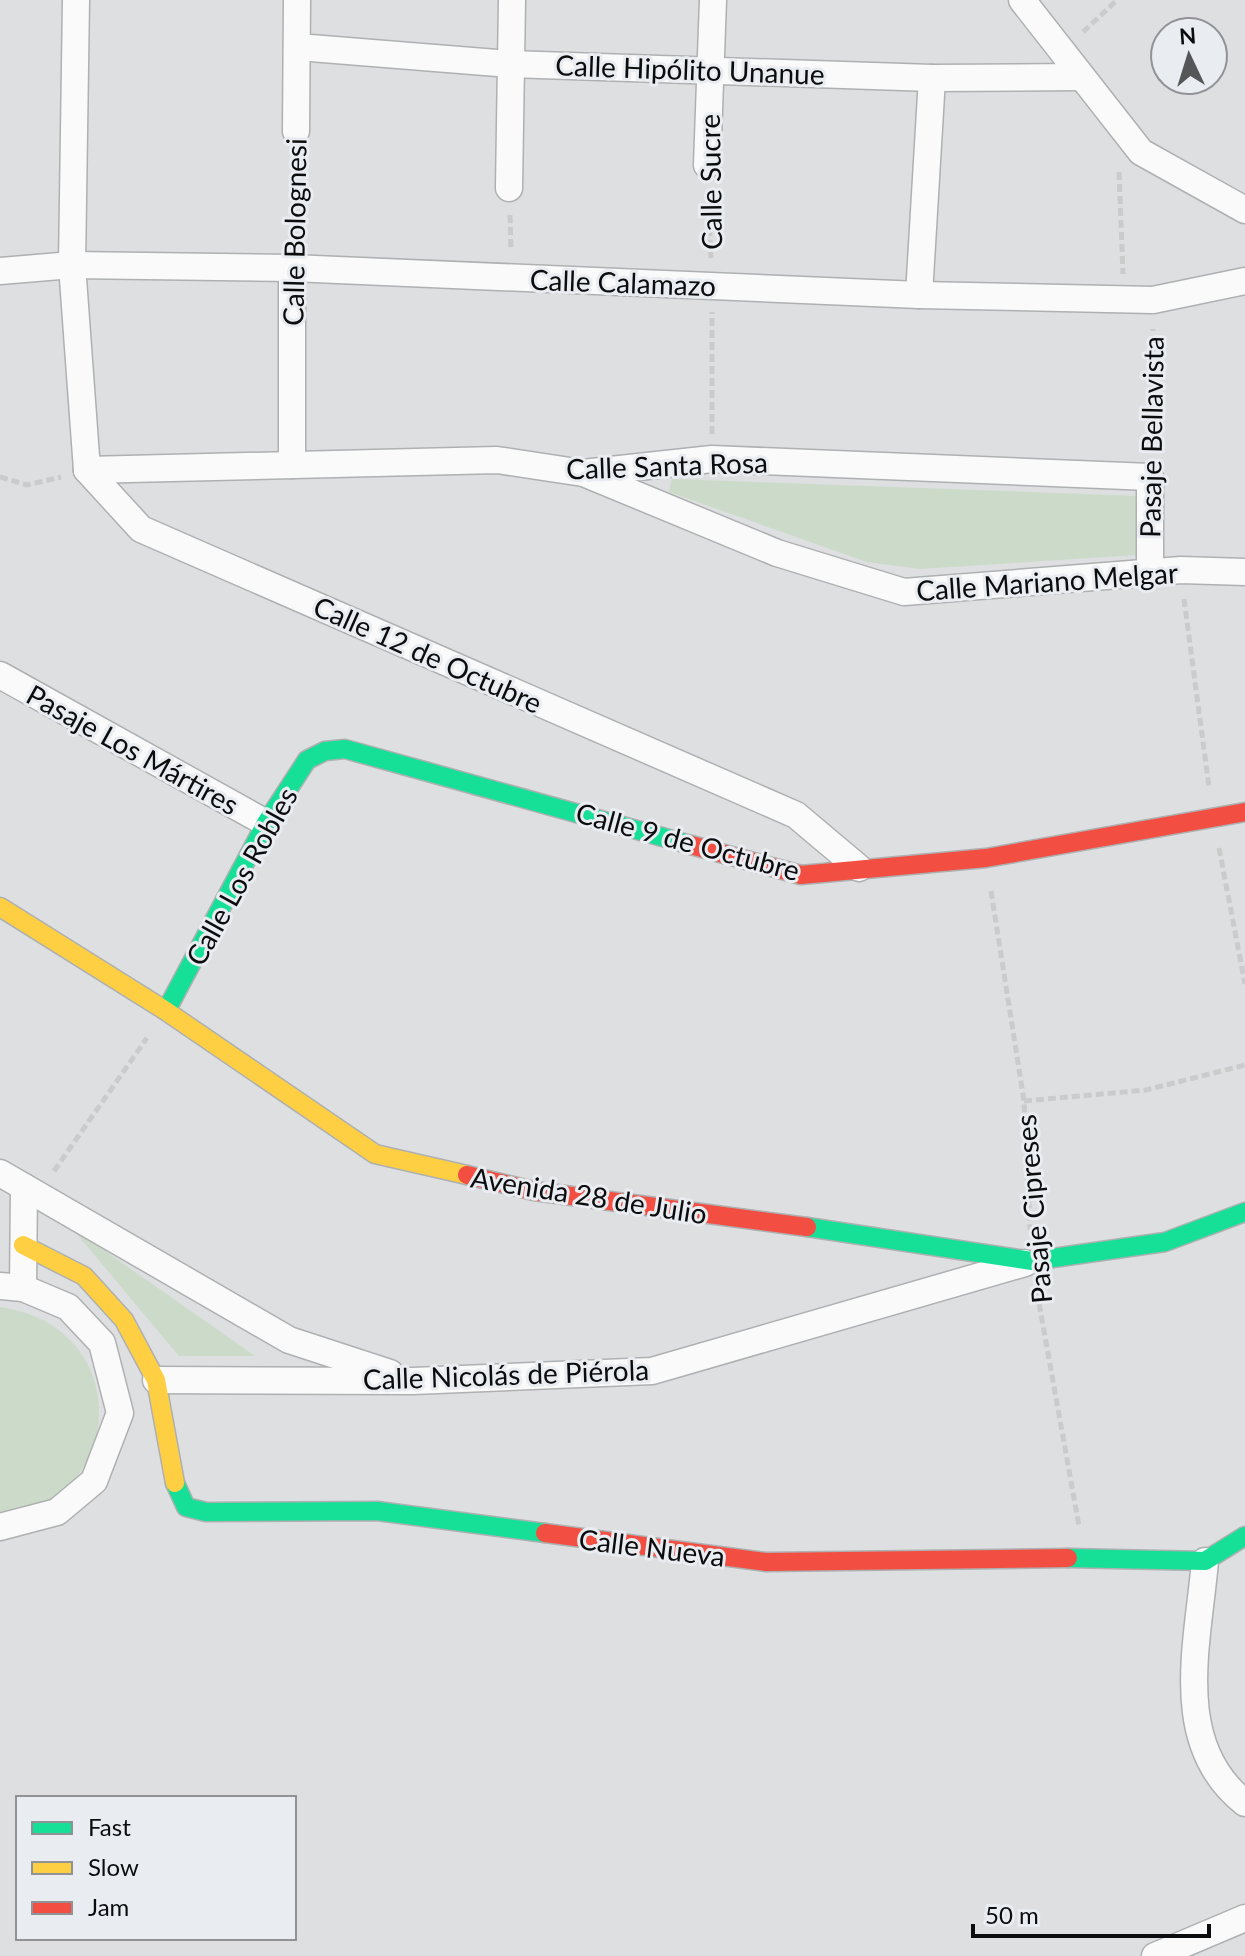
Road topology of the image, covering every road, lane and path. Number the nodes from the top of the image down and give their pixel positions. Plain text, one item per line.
1 (76, 0) edge
2 (297, 0) edge
3 (512, 0) edge
4 (713, 0) edge
5 (1022, 0) edge
6 (1117, 0) edge
7 (298, 47) junction
8 (1062, 52) junction
9 (510, 64) junction
10 (710, 68) junction
11 (1082, 77) junction
12 (932, 78) junction
13 (1118, 124) junction
14 (296, 131) joint
15 (707, 165) joint
16 (509, 188) joint
17 (1245, 210) edge
18 (72, 265) junction
19 (292, 268) junction
20 (0, 271) edge
21 (511, 278) junction
22 (1245, 281) edge
23 (712, 284) junction
24 (919, 295) junction
25 (1123, 299) junction
26 (1153, 300) junction
27 (712, 459) junction
28 (292, 465) junction
29 (87, 470) junction
30 (583, 473) junction
31 (0, 477) edge
32 (1150, 477) junction
33 (1181, 570) junction
34 (1245, 572) edge
35 (1150, 574) junction
36 (0, 675) edge
37 (325, 751) joint
38 (1245, 812) edge
39 (1213, 819) junction
40 (266, 823) junction
41 (986, 858) junction
42 (859, 868) junction
43 (0, 907) edge
44 (1245, 984) edge
45 (166, 1011) junction
46 (1245, 1065) edge
47 (1024, 1101) junction
48 (0, 1173) edge
49 (31, 1191) junction
50 (1245, 1212) edge
51 (23, 1245) junction
52 (1032, 1261) junction
53 (12, 1287) edge
54 (156, 1380) junction
55 (413, 1381) junction
56 (0, 1527) edge
57 (1245, 1536) edge
58 (1085, 1558) junction
59 (1205, 1561) junction
60 (1245, 1803) edge
61 (1245, 1918) edge
62 (1155, 1956) edge

1 - 18 street
2 - 7 street, Calle Bolognesi
3 - 9 street
4 - 10 street, Calle Sucre
5 - 8 street
6 - 8 path
7 - 9 street, Calle Hipólito Unanue
7 - 14 street, Calle Bolognesi
8 - 11 street
9 - 10 street, Calle Hipólito Unanue
9 - 16 street
10 - 12 street, Calle Hipólito Unanue
10 - 15 street, Calle Sucre
11 - 12 street, Calle Hipólito Unanue
11 - 13 street
12 - 24 street
13 - 17 street
13 - 25 path
14 - 19 path, Calle Bolognesi
15 - 23 path, Calle Sucre
16 - 21 path
18 - 19 street, Calle Calamazo
18 - 20 street, Calle Calamazo
18 - 29 street
19 - 21 street, Calle Calamazo
19 - 28 street, Calle Bolognesi
21 - 23 street, Calle Calamazo
22 - 26 street, Calle Calamazo
23 - 24 street, Calle Calamazo
23 - 27 path, Calle Sucre
24 - 25 street, Calle Calamazo
25 - 26 street, Calle Calamazo
26 - 32 path, Pasaje Bellavista
27 - 30 street, Calle Santa Rosa
27 - 32 street, Calle Santa Rosa
28 - 29 street, Calle Santa Rosa
28 - 30 street, Calle Santa Rosa
29 - 31 path
29 - 42 street, Calle 12 de Octubre
30 - 35 street, Calle Mariano Melgar
32 - 35 street, Pasaje Bellavista
33 - 34 street, Calle Mariano Melgar
33 - 35 street, Calle Mariano Melgar
33 - 39 path, Pasaje Bellavista
36 - 40 street, Pasaje Los Mártires
37 - 40 street, Calle Los Robles
37 - 42 street, Calle 9 de Octubre
38 - 39 street, Calle 9 de Octubre
39 - 41 street, Calle 9 de Octubre
39 - 44 path, Pasaje Bellavista
40 - 45 street, Calle Los Robles
41 - 42 street, Calle 9 de Octubre
41 - 47 path, Pasaje Cipreses
43 - 45 street, Avenida 28 de Julio
45 - 49 path
45 - 52 street, Avenida 28 de Julio
46 - 47 path
47 - 52 path, Pasaje Cipreses
48 - 49 street
49 - 51 street
49 - 55 street
50 - 52 street, Avenida 28 de Julio
51 - 53 street
51 - 54 street, Calle Nueva
52 - 55 street, Calle Nicolás de Piérola
52 - 58 path, Pasaje Cipreses
53 - 56 street
54 - 55 street, Calle Nicolás de Piérola
54 - 58 street, Calle Nueva
57 - 59 street
58 - 59 street, Calle Nueva
59 - 60 street
61 - 62 street

